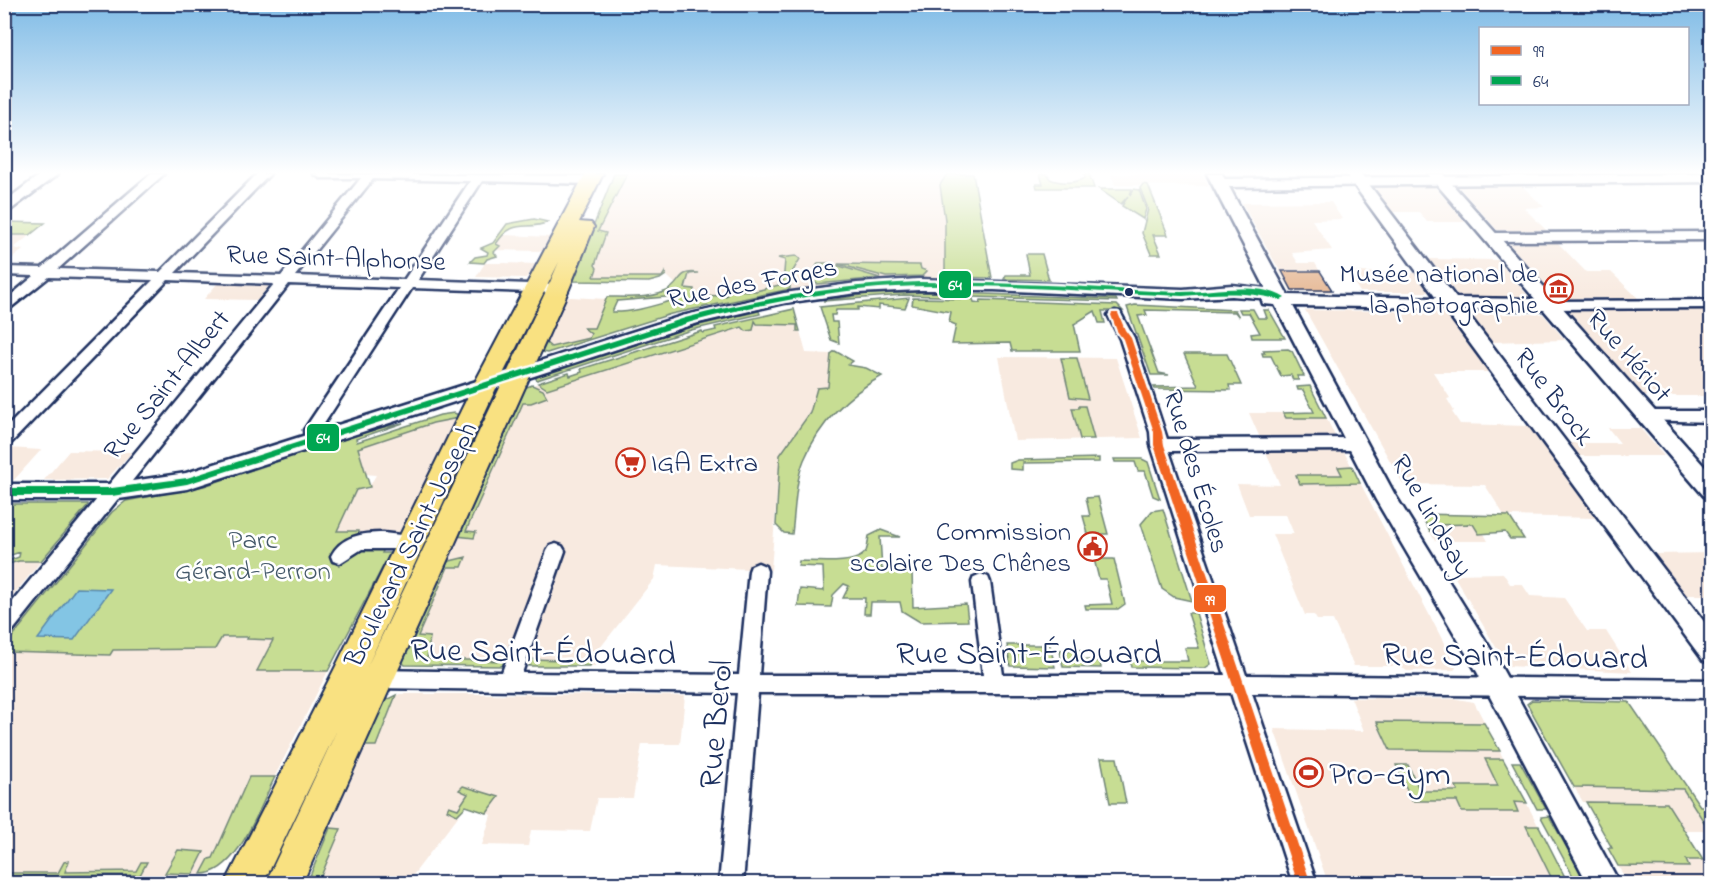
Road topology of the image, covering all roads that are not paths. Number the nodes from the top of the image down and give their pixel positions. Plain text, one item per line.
1 (111, 215) edge
2 (224, 215) edge
3 (337, 215) edge
4 (453, 215) edge
5 (580, 215) edge
6 (1237, 215) edge
7 (1385, 215) edge
8 (1472, 215) edge
9 (1712, 236) edge
10 (1491, 237) junction
11 (4, 271) edge
12 (46, 272) junction
13 (165, 276) junction
14 (285, 279) junction
15 (408, 283) junction
16 (547, 288) junction
17 (1281, 298) junction
18 (1450, 303) junction
19 (1712, 304) edge
20 (1551, 305) junction
21 (4, 309) edge
22 (1115, 315) dead end
23 (517, 374) junction
24 (486, 384) junction
25 (1647, 416) junction
26 (1712, 417) edge
27 (4, 440) edge
28 (313, 441) junction
29 (1357, 444) junction
30 (1159, 445) junction
31 (1712, 490) edge
32 (4, 492) edge
33 (112, 492) junction
34 (412, 542) junction
35 (556, 551) dead end
36 (340, 556) dead end
37 (758, 571) dead end
38 (981, 582) dead end
39 (4, 627) edge
40 (1712, 652) edge
41 (361, 679) junction
42 (509, 681) junction
43 (994, 682) junction
44 (1238, 683) junction
45 (750, 684) junction
46 (1497, 684) junction
47 (1712, 689) edge
48 (243, 884) edge
49 (283, 884) edge
50 (732, 884) edge
51 (1305, 884) edge
52 (1605, 884) edge

1 - 12 street
2 - 13 street
3 - 14 street, Rue Saint-Albert
4 - 15 street
5 - 16 main road, Boulevard Saint-Joseph
6 - 17 street, Rue Lindsay
7 - 18 street, Rue Brock
8 - 10 street, Rue Hériot
9 - 10 street
10 - 20 street, Rue Hériot
11 - 12 street, Rue Saint-Alphonse
12 - 13 street, Rue Saint-Alphonse
12 - 21 street
13 - 14 street, Rue Saint-Alphonse
13 - 27 street
14 - 15 street, Rue Saint-Alphonse
14 - 33 street, Rue Saint-Albert
15 - 16 street, Rue Saint-Alphonse
15 - 28 street
16 - 23 main road, Boulevard Saint-Joseph
16 - 24 main road, Boulevard Saint-Joseph
17 - 18 street, Rue des Forges
17 - 23 street, Rue des Forges
17 - 29 street, Rue Lindsay
18 - 20 street, Rue des Forges
18 - 40 street, Rue Brock
19 - 20 street, Rue des Forges
20 - 25 street, Rue Hériot
22 - 30 street, Rue des Écoles
23 - 24 street, Rue des Forges
23 - 41 main road, Boulevard Saint-Joseph
24 - 28 street, Rue des Forges
24 - 34 main road, Boulevard Saint-Joseph
25 - 26 street
25 - 31 street, Rue Hériot
28 - 33 street, Rue des Forges
29 - 30 street
29 - 46 street, Rue Lindsay
30 - 44 street, Rue des Écoles
32 - 33 street, Rue des Forges
33 - 39 street, Rue Saint-Albert
34 - 36 street
34 - 41 main road, Boulevard Saint-Joseph
35 - 42 street
37 - 45 street, Rue Berol
38 - 43 street
41 - 42 street, Rue Saint-Édouard
41 - 48 main road, Boulevard Saint-Joseph
41 - 49 main road, Boulevard Saint-Joseph
42 - 45 street, Rue Saint-Édouard
43 - 44 street, Rue Saint-Édouard
43 - 45 street, Rue Saint-Édouard
44 - 46 street, Rue Saint-Édouard
44 - 51 street, Rue des Écoles
45 - 50 street, Rue Berol
46 - 47 street, Rue Saint-Édouard
46 - 52 street, Rue Lindsay

